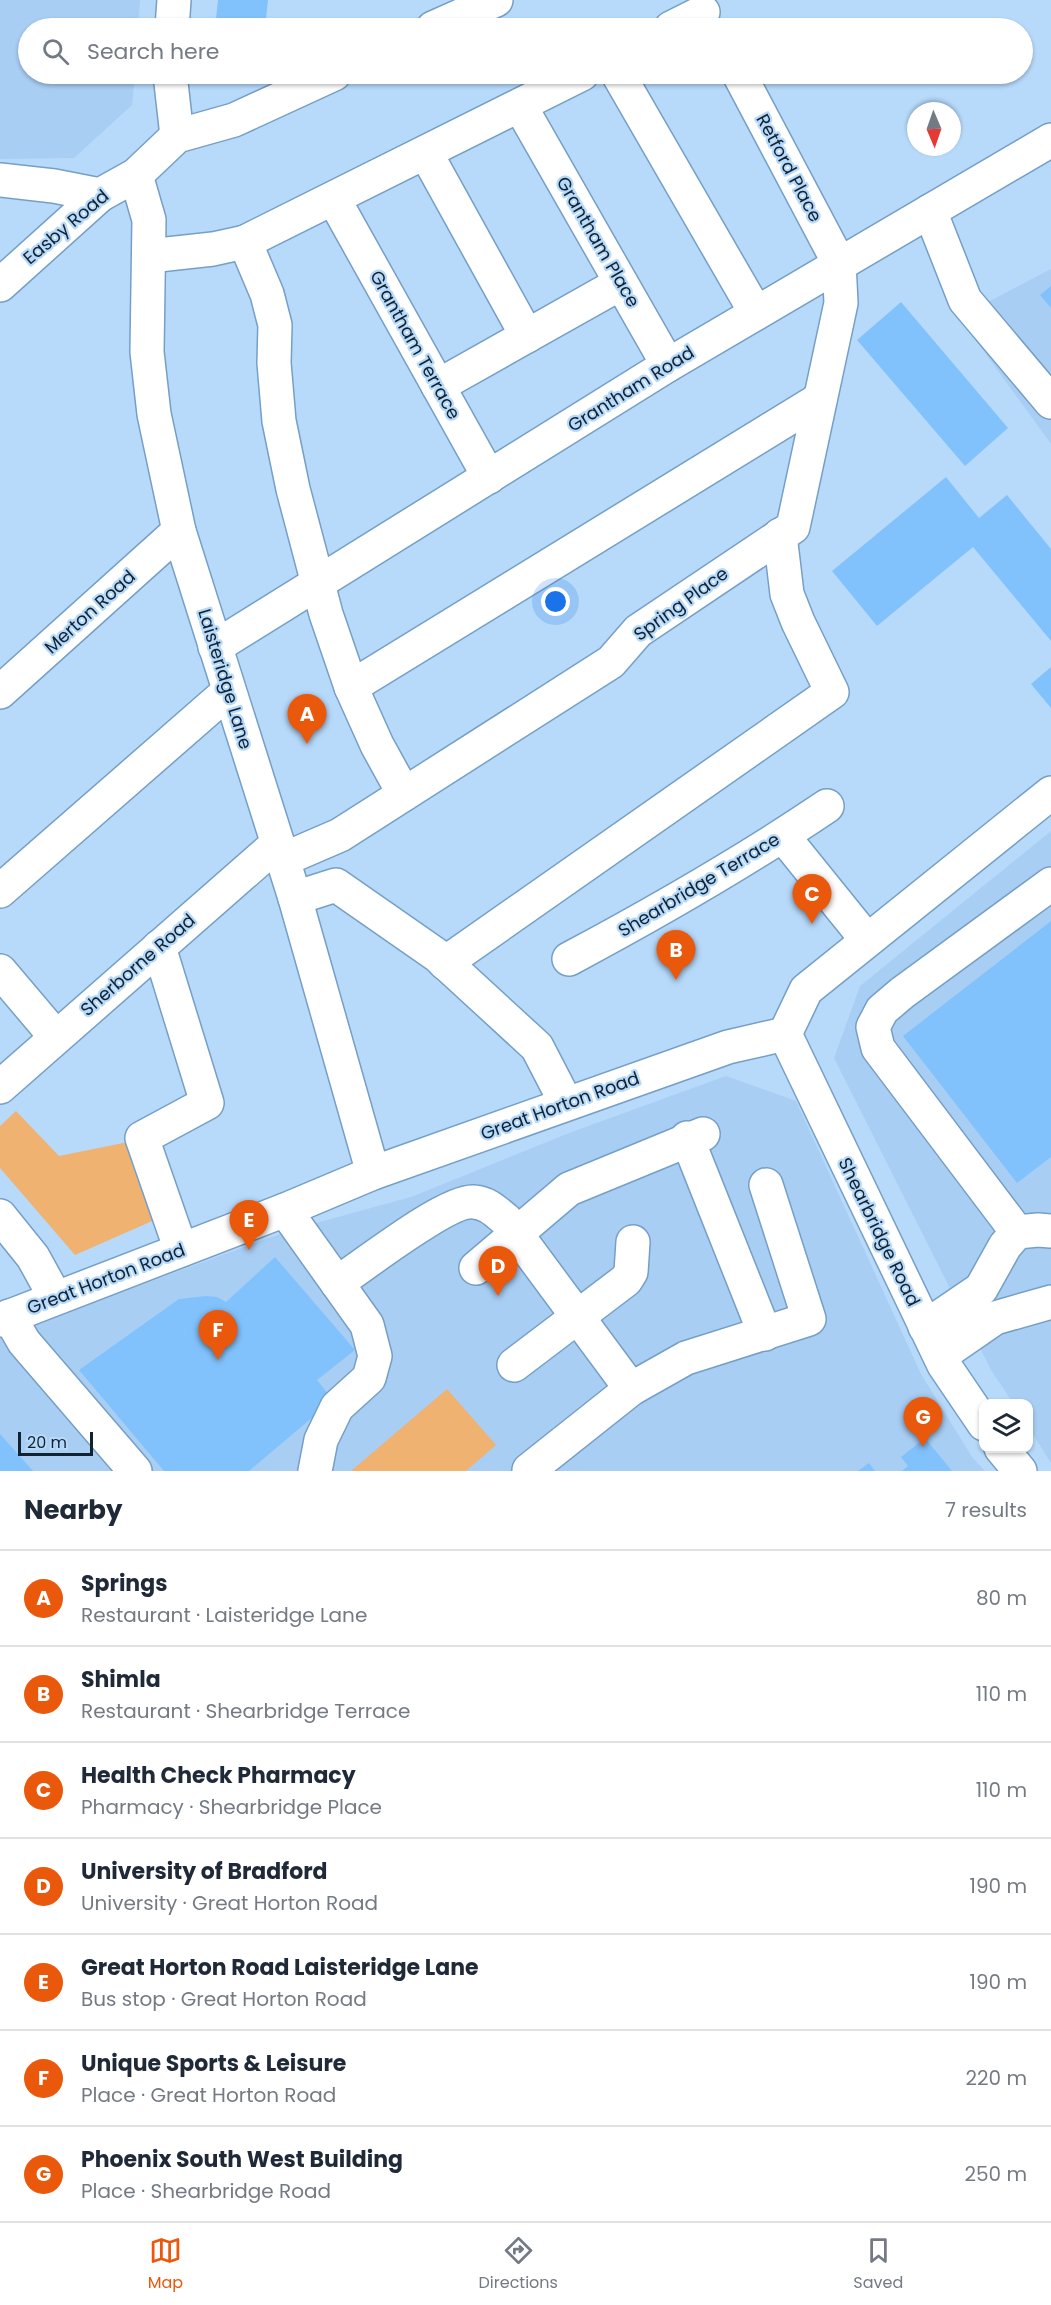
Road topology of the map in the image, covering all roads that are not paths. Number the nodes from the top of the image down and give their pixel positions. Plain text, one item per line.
1 (174, 0) edge
2 (496, 0) edge
3 (703, 12) dead end
4 (173, 18) edge
5 (456, 18) edge
6 (691, 18) edge
7 (171, 84) edge
8 (312, 84) edge
9 (562, 84) edge
10 (624, 84) edge
11 (744, 84) edge
12 (527, 118) dead end
13 (177, 136) junction
14 (1051, 140) edge
15 (433, 166) dead end
16 (136, 175) junction
17 (0, 180) edge
18 (100, 195) junction
19 (930, 211) junction
20 (341, 212) dead end
21 (245, 242) junction
22 (149, 256) junction
23 (839, 263) junction
24 (621, 283) junction
25 (0, 285) edge
26 (756, 313) junction
27 (527, 336) junction
28 (668, 366) junction
29 (438, 386) junction
30 (820, 399) junction
31 (1051, 402) edge
32 (489, 477) junction
33 (179, 531) junction
34 (780, 535) junction
35 (318, 585) junction
36 (216, 647) junction
37 (351, 687) junction
38 (229, 691) junction
39 (0, 692) edge
40 (1051, 793) edge
41 (404, 794) junction
42 (826, 806) dead end
43 (783, 836) junction
44 (280, 852) junction
45 (1051, 884) edge
46 (0, 891) edge
47 (295, 898) junction
48 (867, 940) junction
49 (159, 947) junction
50 (569, 959) dead end
51 (445, 963) junction
52 (0, 971) edge
53 (785, 1034) junction
54 (56, 1037) junction
55 (0, 1087) edge
56 (566, 1103) junction
57 (373, 1173) junction
58 (766, 1185) dead end
59 (285, 1210) junction
60 (0, 1216) edge
61 (1051, 1231) edge
62 (1017, 1232) junction
63 (517, 1235) junction
64 (633, 1242) dead end
65 (181, 1250) junction
66 (476, 1268) dead end
67 (337, 1283) junction
68 (55, 1297) junction
69 (1047, 1313) edge
70 (578, 1315) junction
71 (5, 1318) edge
72 (925, 1327) junction
73 (765, 1334) junction
74 (940, 1356) junction
75 (514, 1365) dead end
76 (631, 1389) junction
77 (979, 1416) edge
78 (1004, 1453) edge
79 (529, 1470) edge
80 (135, 1471) edge
81 (315, 1471) edge
82 (1020, 1471) edge

1 - 4 street
2 - 5 street
3 - 6 street
7 - 13 street
8 - 13 street
9 - 21 street
10 - 26 street
11 - 23 street, Retford Place
12 - 24 street, Grantham Place
13 - 16 street, Easby Road
14 - 19 street, Grantham Road
15 - 27 street
16 - 18 street, Easby Road
16 - 22 street, Laisteridge Lane
17 - 18 street
18 - 25 street, Easby Road
19 - 23 street, Grantham Road
19 - 31 street
20 - 29 street, Grantham Terrace
21 - 22 street
21 - 35 street
22 - 33 street, Laisteridge Lane
23 - 26 street, Grantham Road
23 - 30 street, Spring Place
24 - 27 street
24 - 28 street, Grantham Place
26 - 28 street, Grantham Road
27 - 29 street
28 - 32 street, Grantham Road
29 - 32 street, Grantham Terrace
30 - 34 street, Spring Place
30 - 37 street
32 - 35 street, Grantham Road
33 - 36 street, Laisteridge Lane
33 - 39 street, Merton Road
34 - 41 street, Spring Place
34 - 51 street
35 - 36 street, Grantham Road
35 - 37 street
36 - 38 street, Laisteridge Lane
37 - 41 street
38 - 44 street, Laisteridge Lane
38 - 46 street
40 - 48 street
41 - 44 street, Spring Place
42 - 43 street, Shearbridge Terrace
43 - 48 street
43 - 50 street, Shearbridge Terrace
44 - 47 street, Laisteridge Lane
44 - 49 street, Sherborne Road
45 - 62 street
47 - 51 street
47 - 57 street, Laisteridge Lane
48 - 53 street
49 - 54 street, Sherborne Road
49 - 65 street
51 - 56 street
52 - 54 street
53 - 56 street, Great Horton Road
53 - 72 street, Shearbridge Road
54 - 55 street, Sherborne Road
56 - 57 street, Great Horton Road
57 - 59 street, Great Horton Road
58 - 73 street
59 - 65 street, Great Horton Road
59 - 67 street
60 - 68 street
61 - 62 street
62 - 72 street
63 - 66 street
63 - 67 street
63 - 70 street
63 - 73 street
64 - 70 street
65 - 68 street, Great Horton Road
67 - 81 street
68 - 71 street, Great Horton Road
69 - 74 street
70 - 75 street
70 - 76 street
71 - 80 street
72 - 74 street, Shearbridge Road
73 - 76 street
74 - 77 street, Shearbridge Road
76 - 79 street
78 - 82 street

